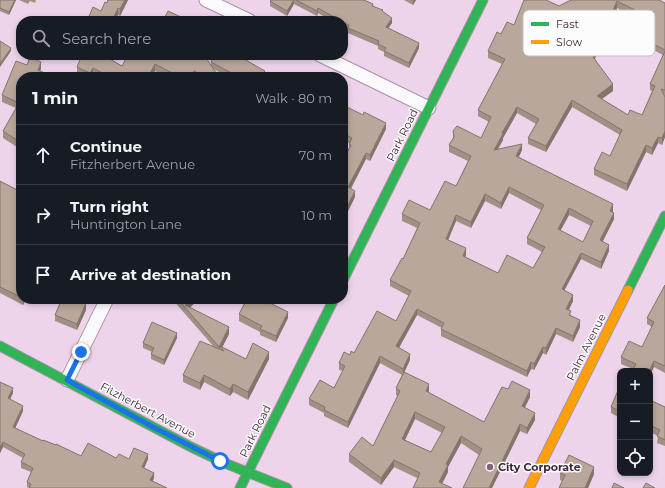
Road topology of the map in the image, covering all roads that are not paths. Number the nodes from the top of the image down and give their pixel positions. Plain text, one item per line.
1 (206, 0) edge
2 (483, 0) edge
3 (240, 16) edge
4 (330, 60) edge
5 (429, 108) junction
6 (665, 216) edge
7 (348, 270) edge
8 (105, 304) edge
9 (332, 304) edge
10 (0, 346) edge
11 (67, 380) junction
12 (248, 472) junction
13 (240, 488) edge
14 (287, 488) edge
15 (529, 488) edge

1 - 3 street
2 - 5 street, Park Road
4 - 5 street
5 - 7 street, Park Road
6 - 15 street, Palm Avenue
8 - 11 street
9 - 12 street, Park Road
10 - 11 street, Fitzherbert Avenue
11 - 12 street, Fitzherbert Avenue
12 - 13 street, Park Road
12 - 14 street, Fitzherbert Avenue

